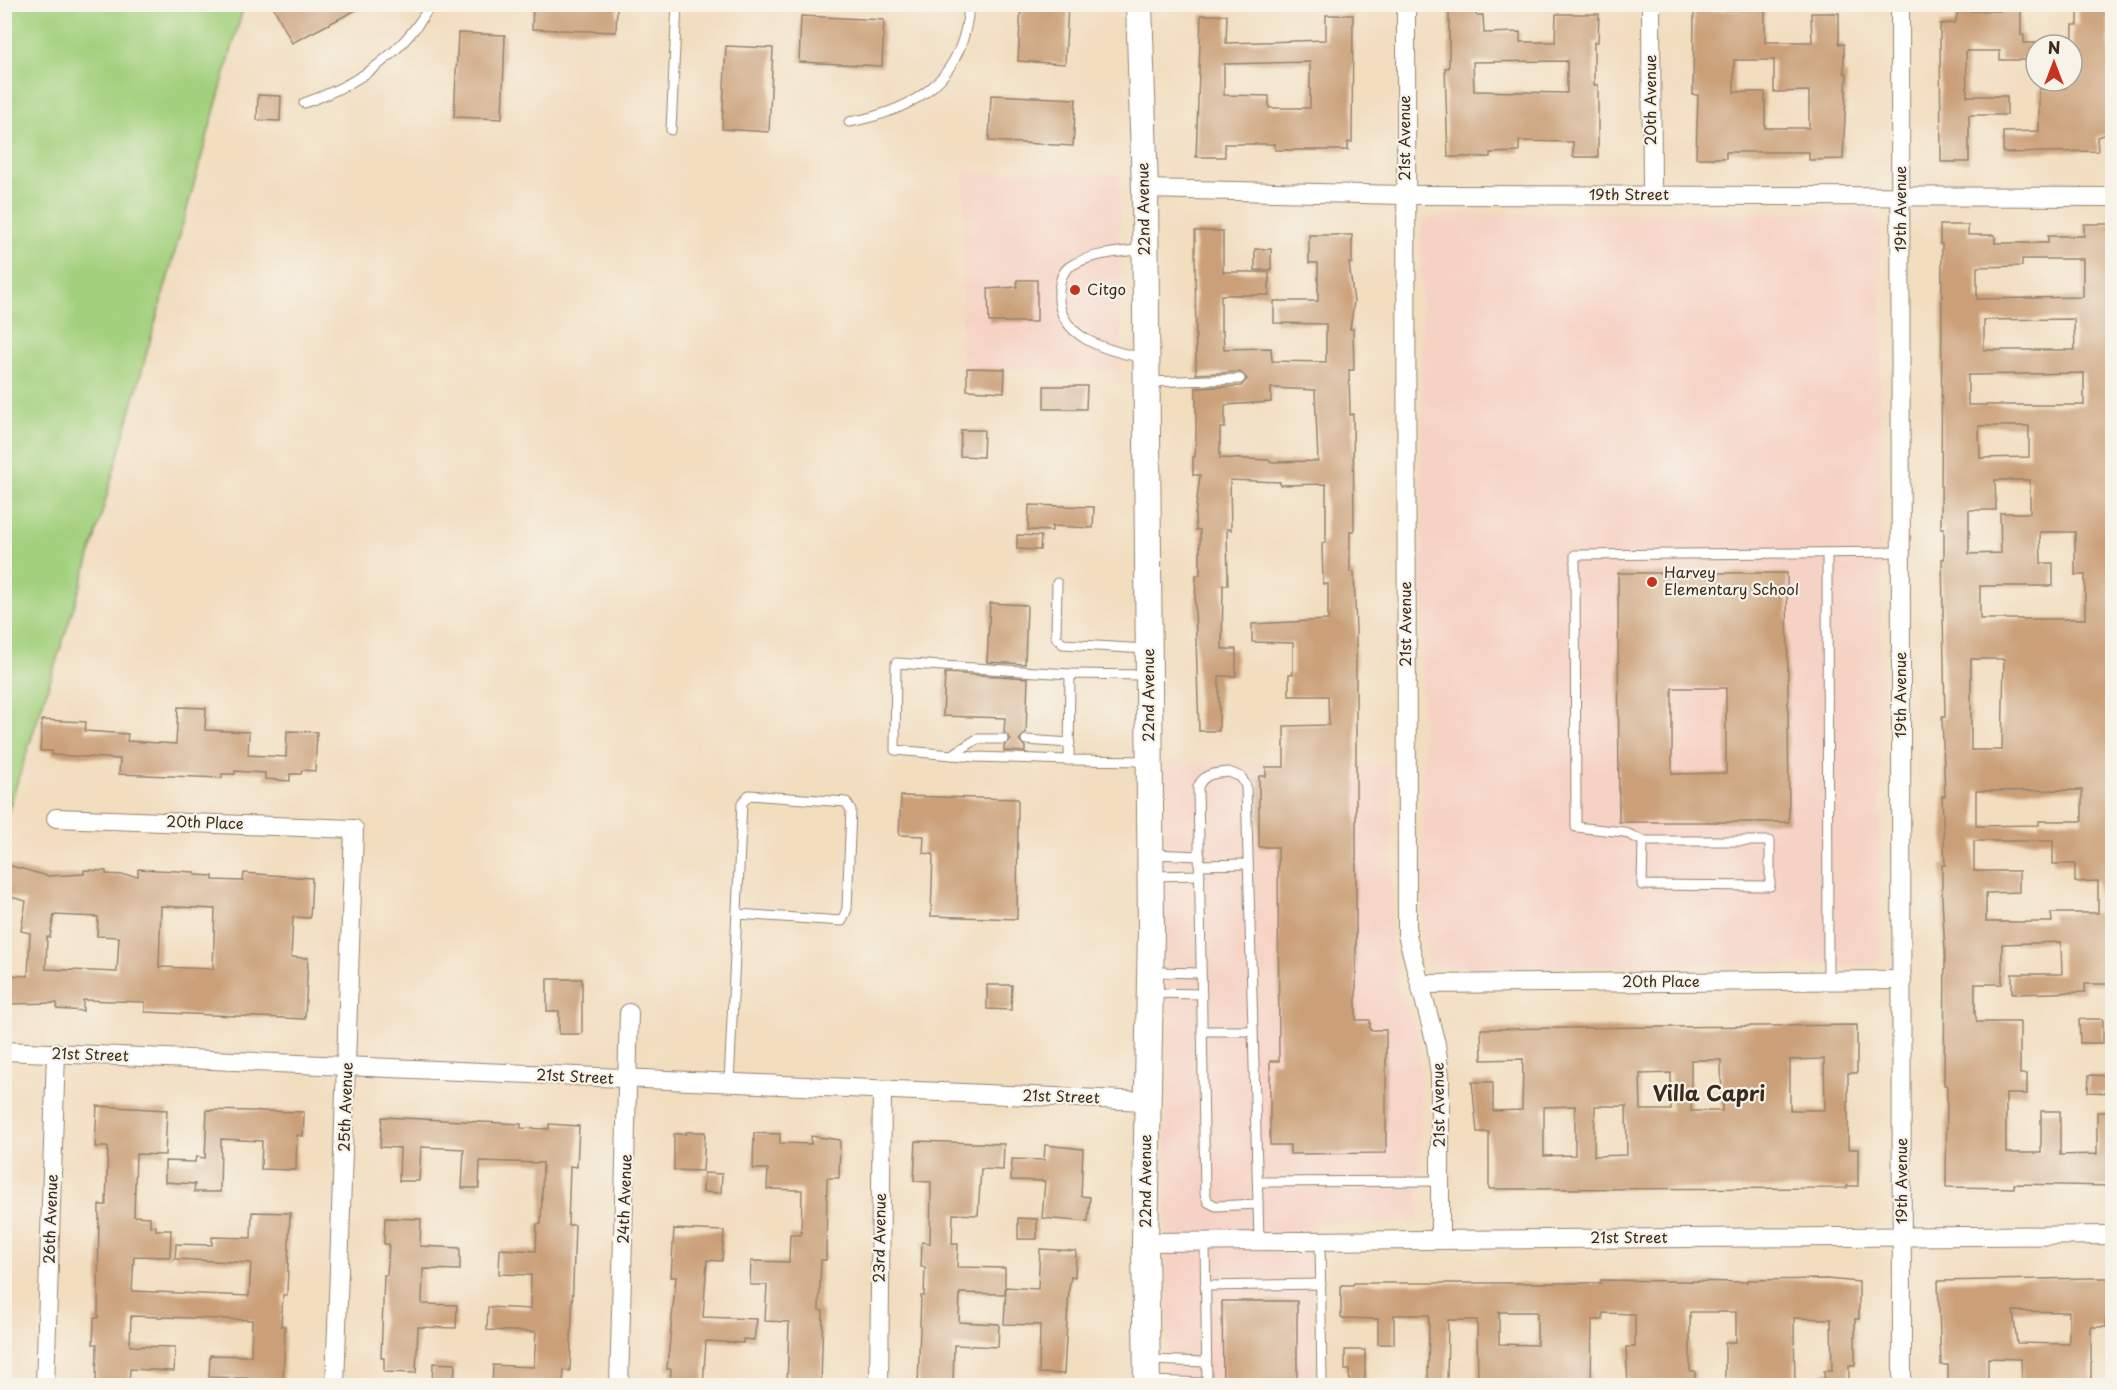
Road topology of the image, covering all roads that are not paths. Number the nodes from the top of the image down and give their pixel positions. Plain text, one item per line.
1 (431, 4) edge
2 (677, 4) edge
3 (969, 4) edge
4 (1139, 4) edge
5 (1406, 4) edge
6 (1651, 4) edge
7 (1900, 4) edge
8 (304, 103) dead end
9 (849, 122) dead end
10 (671, 130) dead end
11 (1144, 189) junction
12 (1404, 195) junction
13 (1652, 195) junction
14 (1901, 196) junction
15 (2112, 197) edge
16 (1145, 249) junction
17 (1146, 371) junction
18 (1240, 379) dead end
19 (1901, 552) junction
20 (1827, 553) junction
21 (1057, 584) dead end
22 (1148, 649) junction
23 (1070, 674) junction
24 (1149, 675) junction
25 (1004, 739) dead end
26 (1026, 740) dead end
27 (1070, 743) junction
28 (952, 755) junction
29 (1069, 760) junction
30 (1149, 761) junction
31 (56, 818) dead end
32 (354, 829) joint
33 (1643, 841) junction
34 (1248, 864) junction
35 (1150, 865) junction
36 (1200, 865) junction
37 (737, 914) junction
38 (1202, 973) junction
39 (1902, 980) junction
40 (1828, 981) junction
41 (1149, 982) junction
42 (1420, 984) junction
43 (1202, 994) junction
44 (629, 1013) dead end
45 (1202, 1031) junction
46 (1253, 1031) junction
47 (4, 1052) edge
48 (56, 1053) junction
49 (347, 1065) junction
50 (629, 1080) junction
51 (729, 1084) junction
52 (882, 1090) junction
53 (1146, 1101) junction
54 (1258, 1182) junction
55 (1440, 1182) junction
56 (1258, 1204) junction
57 (2112, 1235) edge
58 (1902, 1237) junction
59 (1440, 1239) junction
60 (1320, 1240) junction
61 (1205, 1241) junction
62 (1259, 1241) junction
63 (1145, 1242) junction
64 (1321, 1284) junction
65 (1205, 1286) junction
66 (1206, 1362) junction
67 (1147, 1375) edge
68 (1207, 1384) edge
69 (45, 1386) edge
70 (335, 1386) edge
71 (619, 1386) edge
72 (879, 1386) edge
73 (1322, 1386) edge
74 (1902, 1386) edge

1 - 8 lane
2 - 10 lane
3 - 9 lane
4 - 11 street, 22nd Avenue
5 - 12 street, 21st Avenue
6 - 13 street, 20th Avenue
7 - 14 street, 19th Avenue
11 - 12 street, 19th Street
11 - 16 street, 22nd Avenue
12 - 13 street, 19th Street
12 - 42 street, 21st Avenue
13 - 14 street, 19th Street
14 - 15 street, 19th Street
14 - 19 street, 19th Avenue
16 - 17 street, 22nd Avenue
16 - 17 lane
17 - 18 lane
17 - 22 street, 22nd Avenue
19 - 20 lane
19 - 39 street, 19th Avenue
20 - 33 lane
20 - 40 lane
21 - 22 lane
22 - 24 street, 22nd Avenue
23 - 24 lane
23 - 27 lane
23 - 28 lane
24 - 30 street, 22nd Avenue
25 - 28 lane
26 - 27 lane
27 - 29 lane
28 - 29 lane
29 - 30 lane
30 - 35 street, 22nd Avenue
31 - 32 street, 20th Place
32 - 49 street, 25th Avenue
33 - 33 lane
34 - 36 lane
34 - 36 lane
34 - 46 lane
35 - 36 lane
35 - 36 lane
35 - 41 street, 22nd Avenue
36 - 38 lane
37 - 37 lane
37 - 51 lane
38 - 41 lane
38 - 43 lane
39 - 40 street, 20th Place
39 - 58 street, 19th Avenue
40 - 42 street, 20th Place
41 - 43 lane
41 - 53 street, 22nd Avenue
42 - 55 street, 21st Avenue
43 - 45 lane
44 - 50 street, 24th Avenue
45 - 46 lane
45 - 56 lane
46 - 54 lane
47 - 48 street, 21st Street
48 - 49 street, 21st Street
48 - 69 street, 26th Avenue
49 - 50 street, 21st Street
49 - 70 street, 25th Avenue
50 - 51 street, 21st Street
50 - 71 street, 24th Avenue
51 - 52 street, 21st Street
52 - 53 street, 21st Street
52 - 72 street, 23rd Avenue
53 - 63 street, 22nd Avenue
54 - 55 lane
54 - 56 lane
55 - 59 street, 21st Avenue
56 - 62 lane
57 - 58 street, 21st Street
58 - 59 street, 21st Street
58 - 74 street, 19th Avenue
59 - 60 street, 21st Street
60 - 62 street, 21st Street
60 - 64 lane
61 - 62 street, 21st Street
61 - 63 street, 21st Street
61 - 65 lane
63 - 67 street, 22nd Avenue
64 - 65 lane
64 - 73 lane
65 - 66 lane
66 - 67 lane
66 - 68 lane
67 - 68 lane

